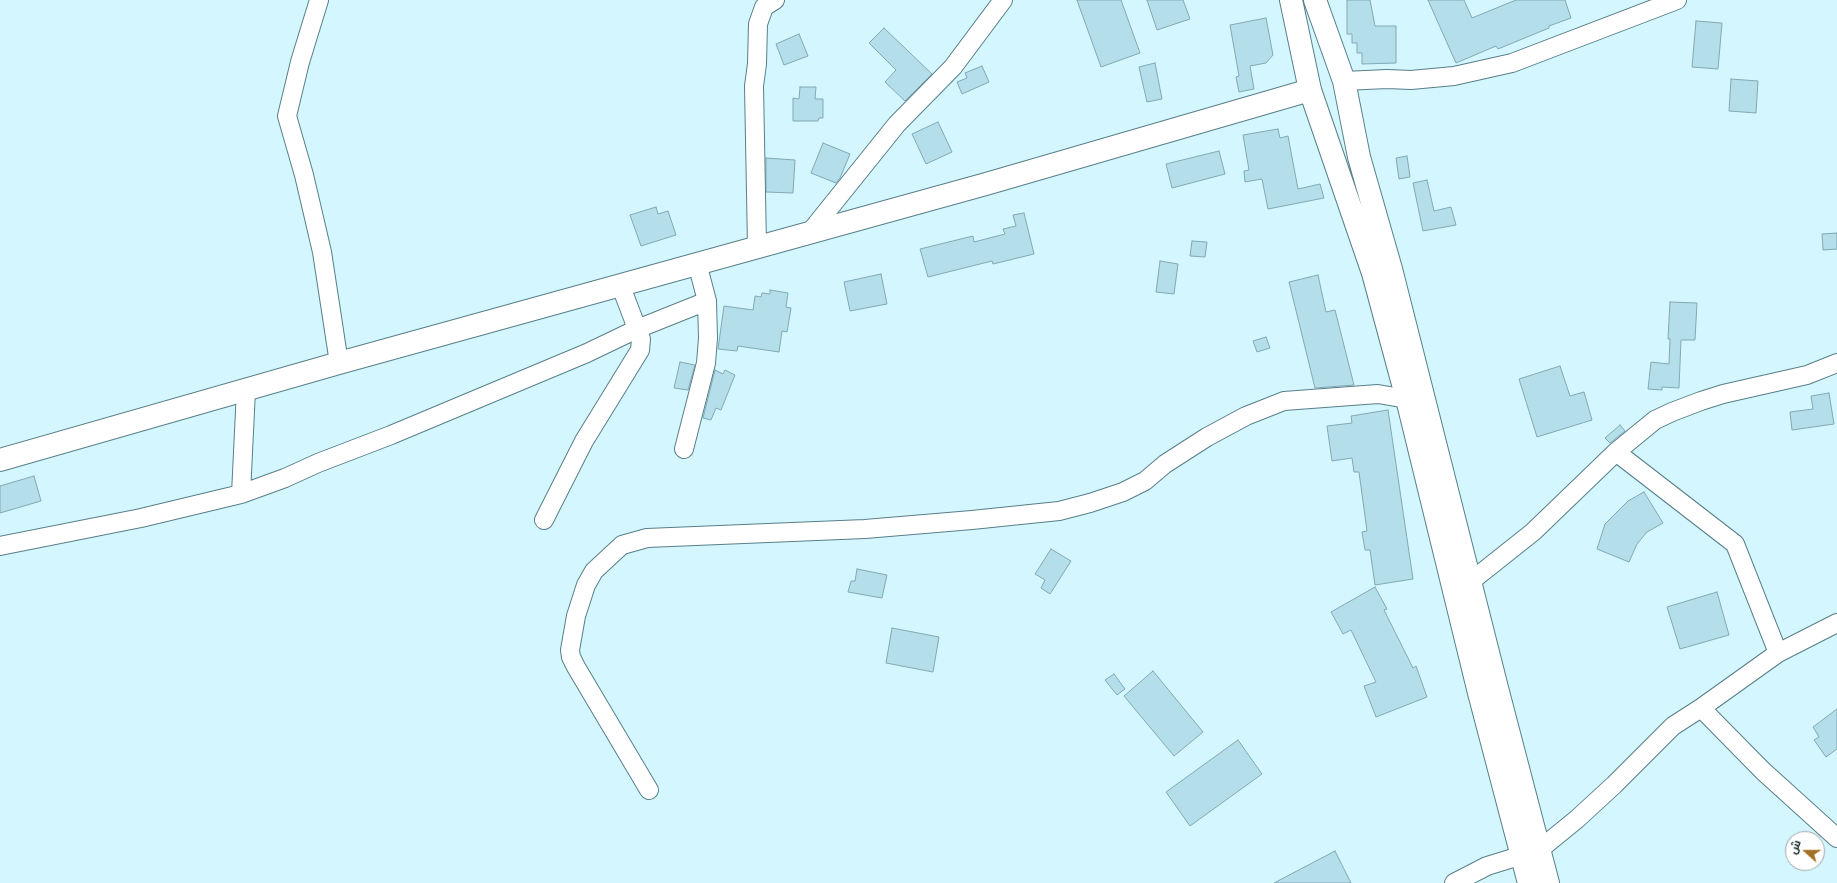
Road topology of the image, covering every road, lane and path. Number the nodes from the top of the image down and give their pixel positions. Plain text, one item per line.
1 (319, 0) edge
2 (775, 0) edge
3 (1003, 0) edge
4 (1291, 0) edge
5 (1315, 0) edge
6 (1677, 0) edge
7 (1332, 47) junction
8 (1303, 55) junction
9 (1344, 81) junction
10 (1310, 90) junction
11 (1353, 126) junction
12 (1325, 132) junction
13 (811, 231) junction
14 (757, 246) junction
15 (698, 263) junction
16 (1382, 271) junction
17 (620, 284) junction
18 (707, 302) junction
19 (637, 329) junction
20 (339, 363) junction
21 (1837, 363) edge
22 (246, 390) junction
23 (1415, 397) junction
24 (684, 449) dead end
25 (1616, 452) junction
26 (0, 460) edge
27 (241, 494) junction
28 (544, 520) dead end
29 (0, 546) edge
30 (1470, 582) junction
31 (1837, 623) edge
32 (1778, 653) junction
33 (1701, 708) junction
34 (649, 790) dead end
35 (1837, 838) edge
36 (1530, 852) junction
37 (1454, 883) edge
38 (1529, 883) edge
39 (1548, 883) edge

1 - 20 street
2 - 14 street
3 - 13 street
4 - 8 main road
5 - 7 main road
6 - 9 street
7 - 8 main road
7 - 9 main road
8 - 10 main road
9 - 11 main road
10 - 12 main road
10 - 13 main road
11 - 12 main road
11 - 16 main road
12 - 16 main road
13 - 14 main road
14 - 15 main road
15 - 17 main road
15 - 18 street
16 - 23 main road
17 - 19 street
17 - 20 main road
18 - 19 street
18 - 24 street
19 - 27 street
19 - 28 street
20 - 22 main road
21 - 25 street
22 - 26 main road
22 - 27 street
23 - 30 main road
23 - 34 street
23 - 36 main road
25 - 30 street
25 - 32 street
27 - 29 street
30 - 36 main road
31 - 32 street
32 - 33 street
33 - 35 street
33 - 36 street
36 - 37 street
36 - 38 main road
36 - 39 main road

